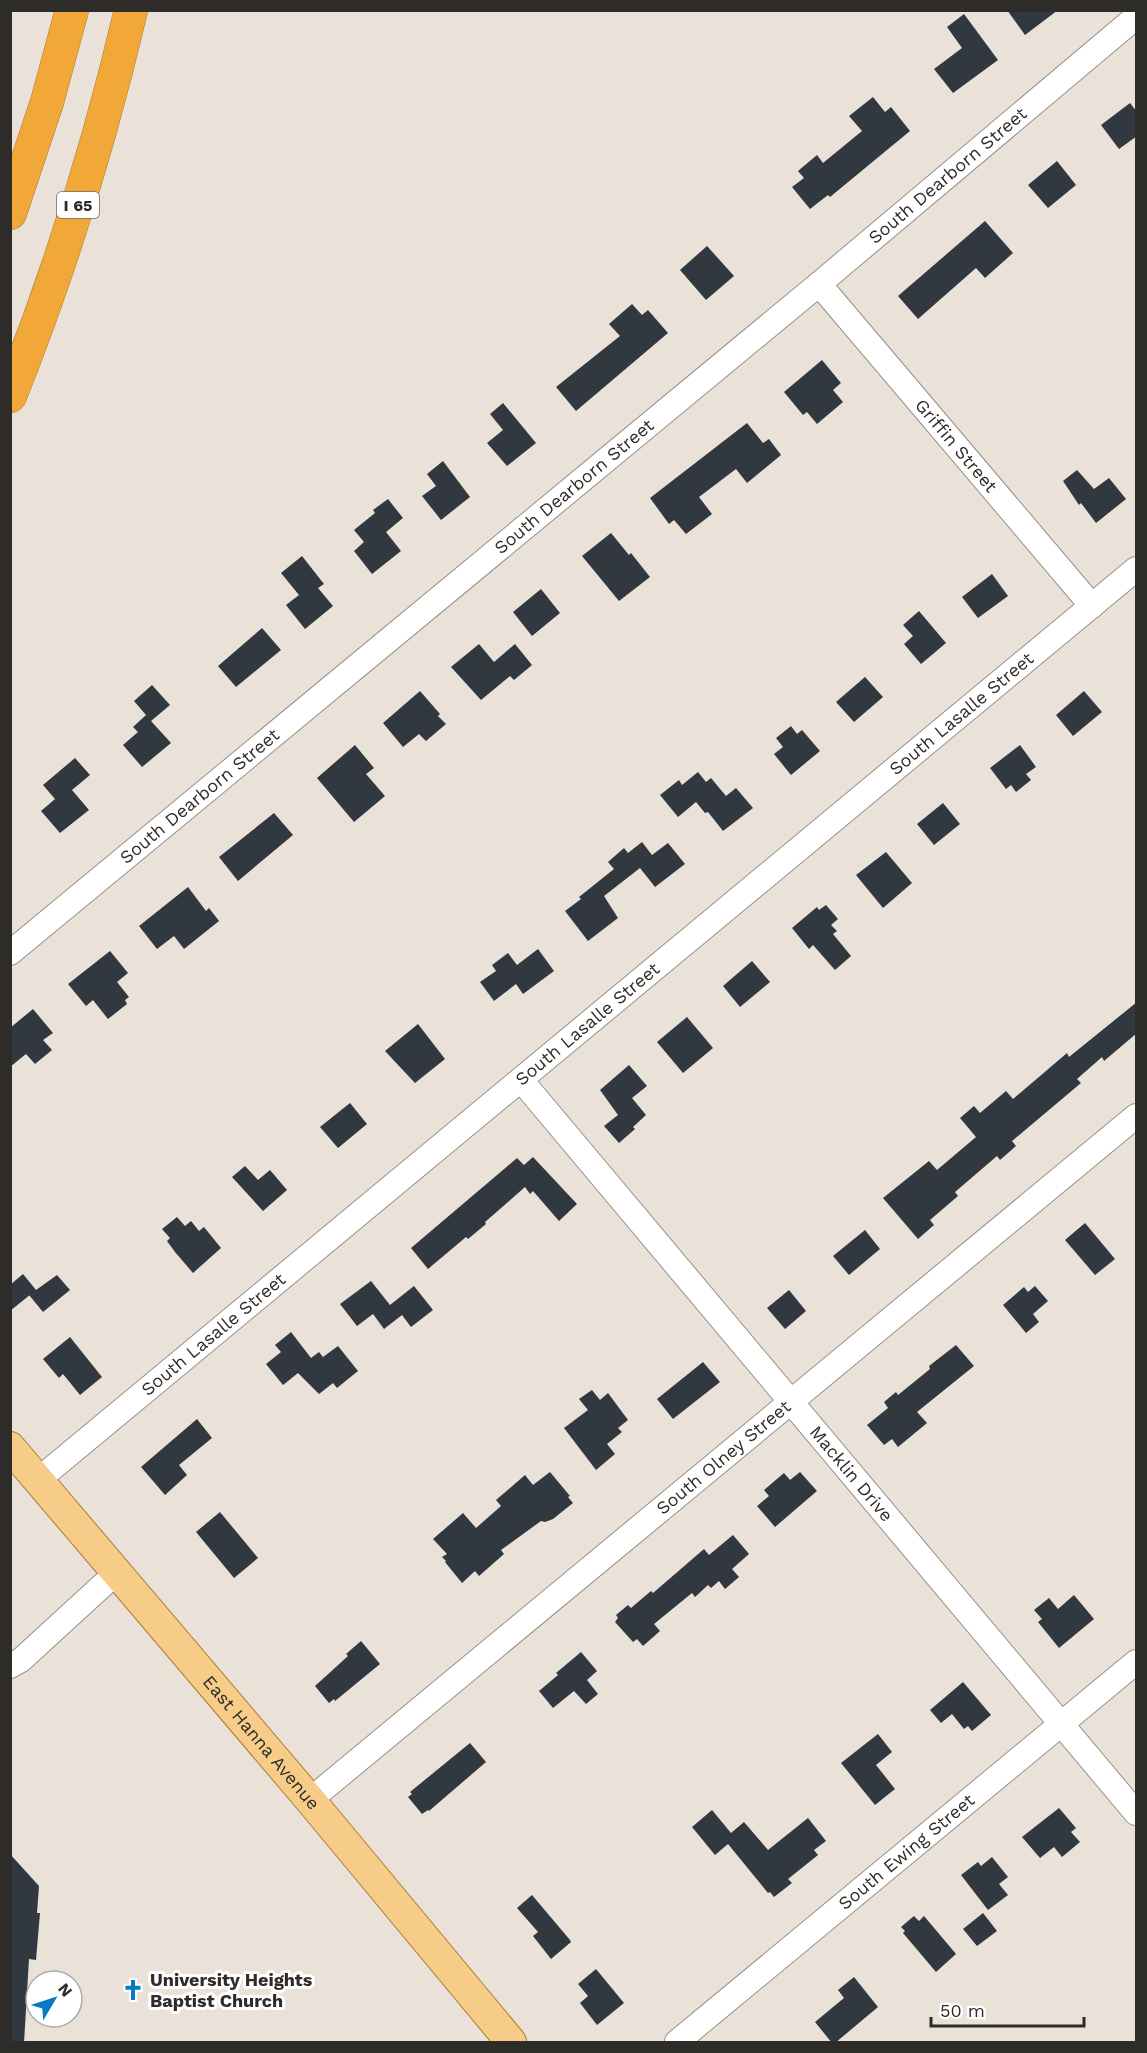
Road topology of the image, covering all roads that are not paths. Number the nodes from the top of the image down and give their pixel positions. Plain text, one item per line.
1 (72, 10) edge
2 (131, 10) edge
3 (1137, 18) edge
4 (10, 213) edge
5 (819, 284) junction
6 (10, 396) edge
7 (1137, 569) edge
8 (1092, 606) junction
9 (10, 953) edge
10 (521, 1080) junction
11 (1137, 1116) edge
12 (791, 1401) junction
13 (10, 1447) edge
14 (38, 1480) junction
15 (116, 1573) junction
16 (1137, 1662) edge
17 (10, 1666) edge
18 (1063, 1723) junction
19 (310, 1800) junction
20 (1137, 1813) edge
21 (511, 2043) edge
22 (677, 2043) edge

1 - 4 highway
2 - 6 highway, I 65
3 - 5 street, South Dearborn Street
5 - 8 street, Griffin Street
5 - 9 street, South Dearborn Street
7 - 8 street, South Lasalle Street
8 - 10 street, South Lasalle Street
10 - 12 street, Macklin Drive
10 - 14 street, South Lasalle Street
11 - 12 street, South Olney Street
12 - 18 street, Macklin Drive
12 - 19 street, South Olney Street
13 - 14 main road, East Hanna Avenue
14 - 15 main road, East Hanna Avenue
15 - 17 street
15 - 19 main road, East Hanna Avenue
16 - 18 street, South Ewing Street
18 - 20 street, Macklin Drive
18 - 22 street, South Ewing Street
19 - 21 main road, East Hanna Avenue

